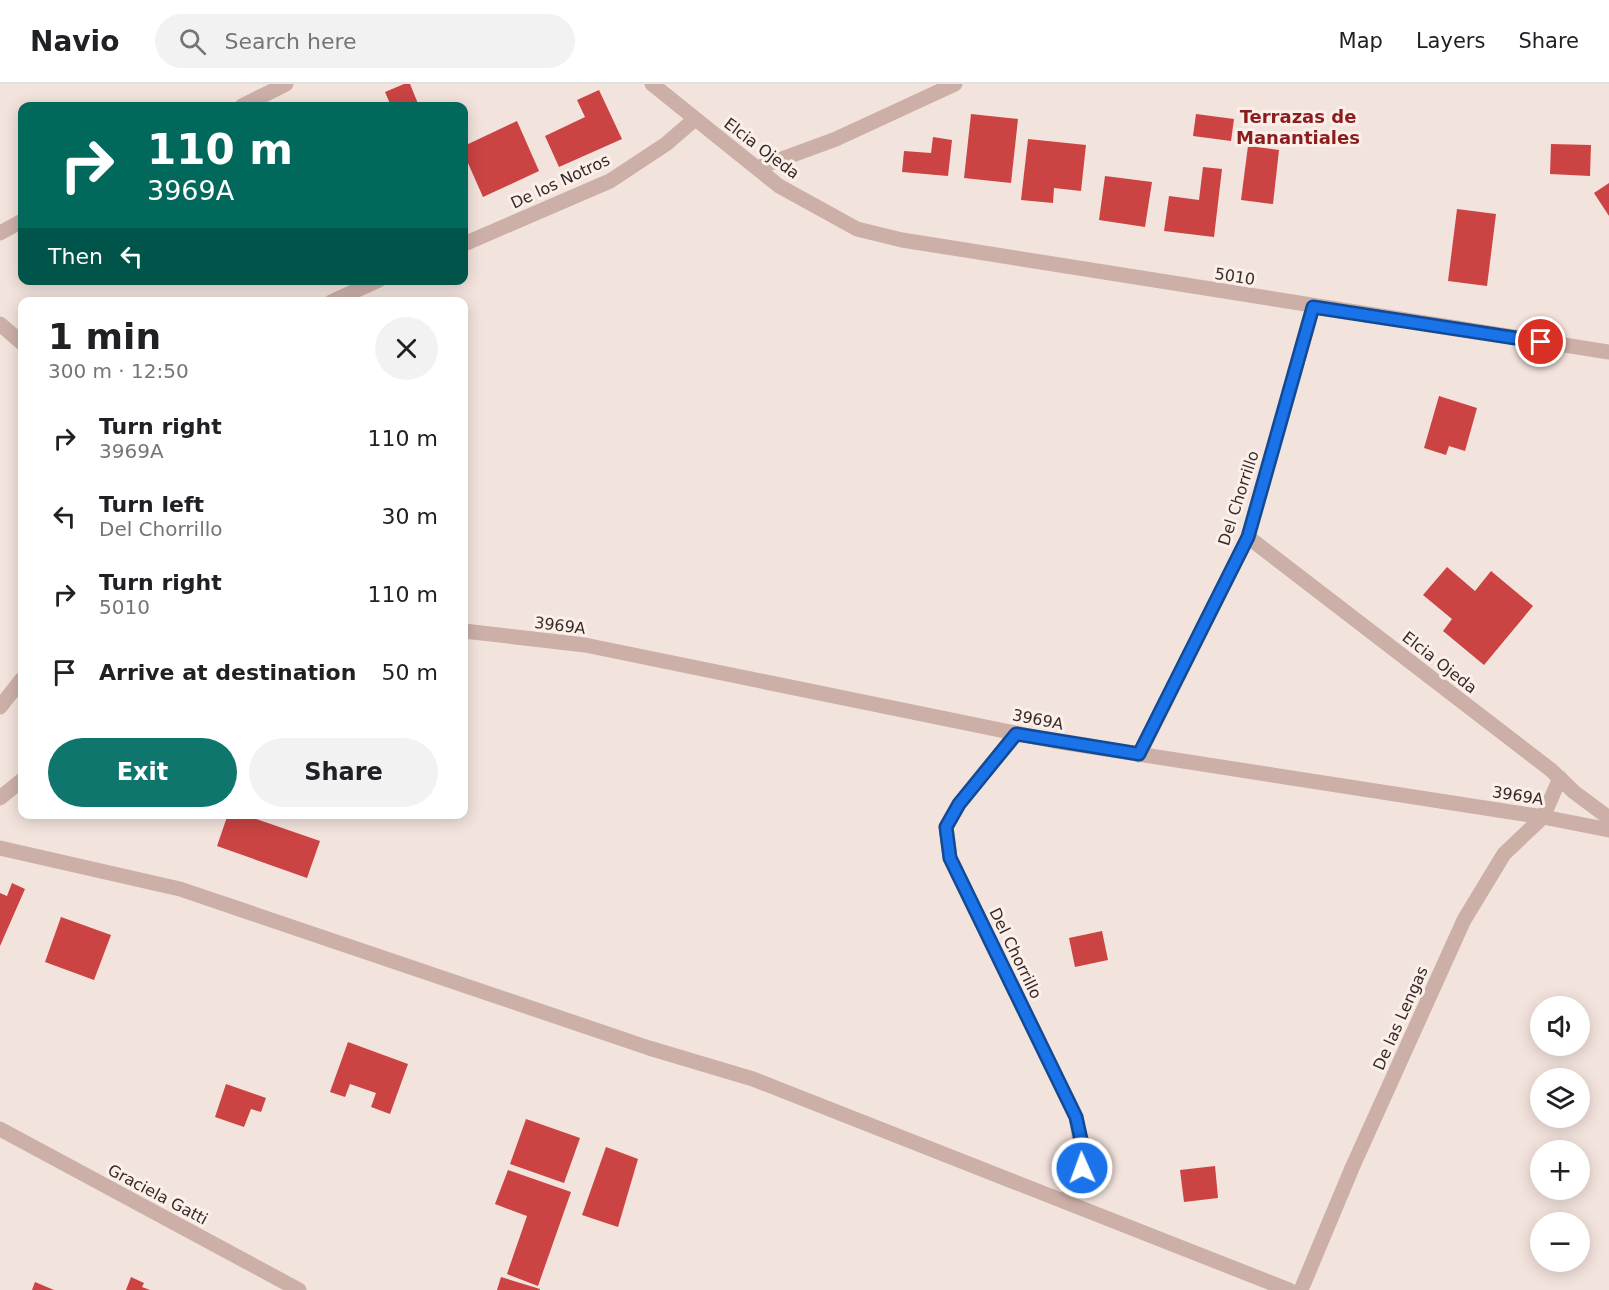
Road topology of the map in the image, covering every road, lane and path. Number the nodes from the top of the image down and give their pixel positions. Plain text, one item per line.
1 (285, 84) edge
2 (652, 84) edge
3 (955, 84) edge
4 (250, 102) edge
5 (695, 119) junction
6 (757, 168) junction
7 (18, 223) edge
8 (857, 229) joint
9 (0, 233) edge
10 (468, 242) edge
11 (368, 285) edge
12 (342, 297) edge
13 (1313, 307) junction
14 (0, 324) edge
15 (18, 340) edge
16 (1609, 352) edge
17 (1248, 537) junction
18 (468, 631) edge
19 (18, 684) edge
20 (0, 707) edge
21 (1016, 734) junction
22 (1139, 754) junction
23 (1560, 778) junction
24 (18, 783) edge
25 (0, 798) edge
26 (1543, 817) junction
27 (1609, 818) edge
28 (1609, 830) edge
29 (0, 848) edge
30 (0, 1129) edge
31 (1066, 1202) junction
32 (299, 1290) edge
33 (1289, 1290) edge
34 (1301, 1290) edge

1 - 4 street
2 - 5 street, Elcia Ojeda
3 - 6 street
5 - 6 street, Elcia Ojeda
5 - 10 street, De los Notros
6 - 8 street, Elcia Ojeda
7 - 9 street
8 - 13 street, 5010
11 - 12 street
13 - 16 street, 5010
13 - 17 street, Del Chorrillo
14 - 15 street
17 - 22 street, Del Chorrillo
17 - 23 street, Elcia Ojeda
18 - 21 street, 3969A
19 - 20 street
21 - 22 street, 3969A
21 - 31 street, Del Chorrillo
22 - 26 street, 3969A
23 - 26 street, De las Lengas
23 - 27 street, Elcia Ojeda
24 - 25 street
26 - 28 street, 3969A
26 - 34 street, De las Lengas
29 - 31 street
30 - 32 street, Graciela Gatti
31 - 33 street

